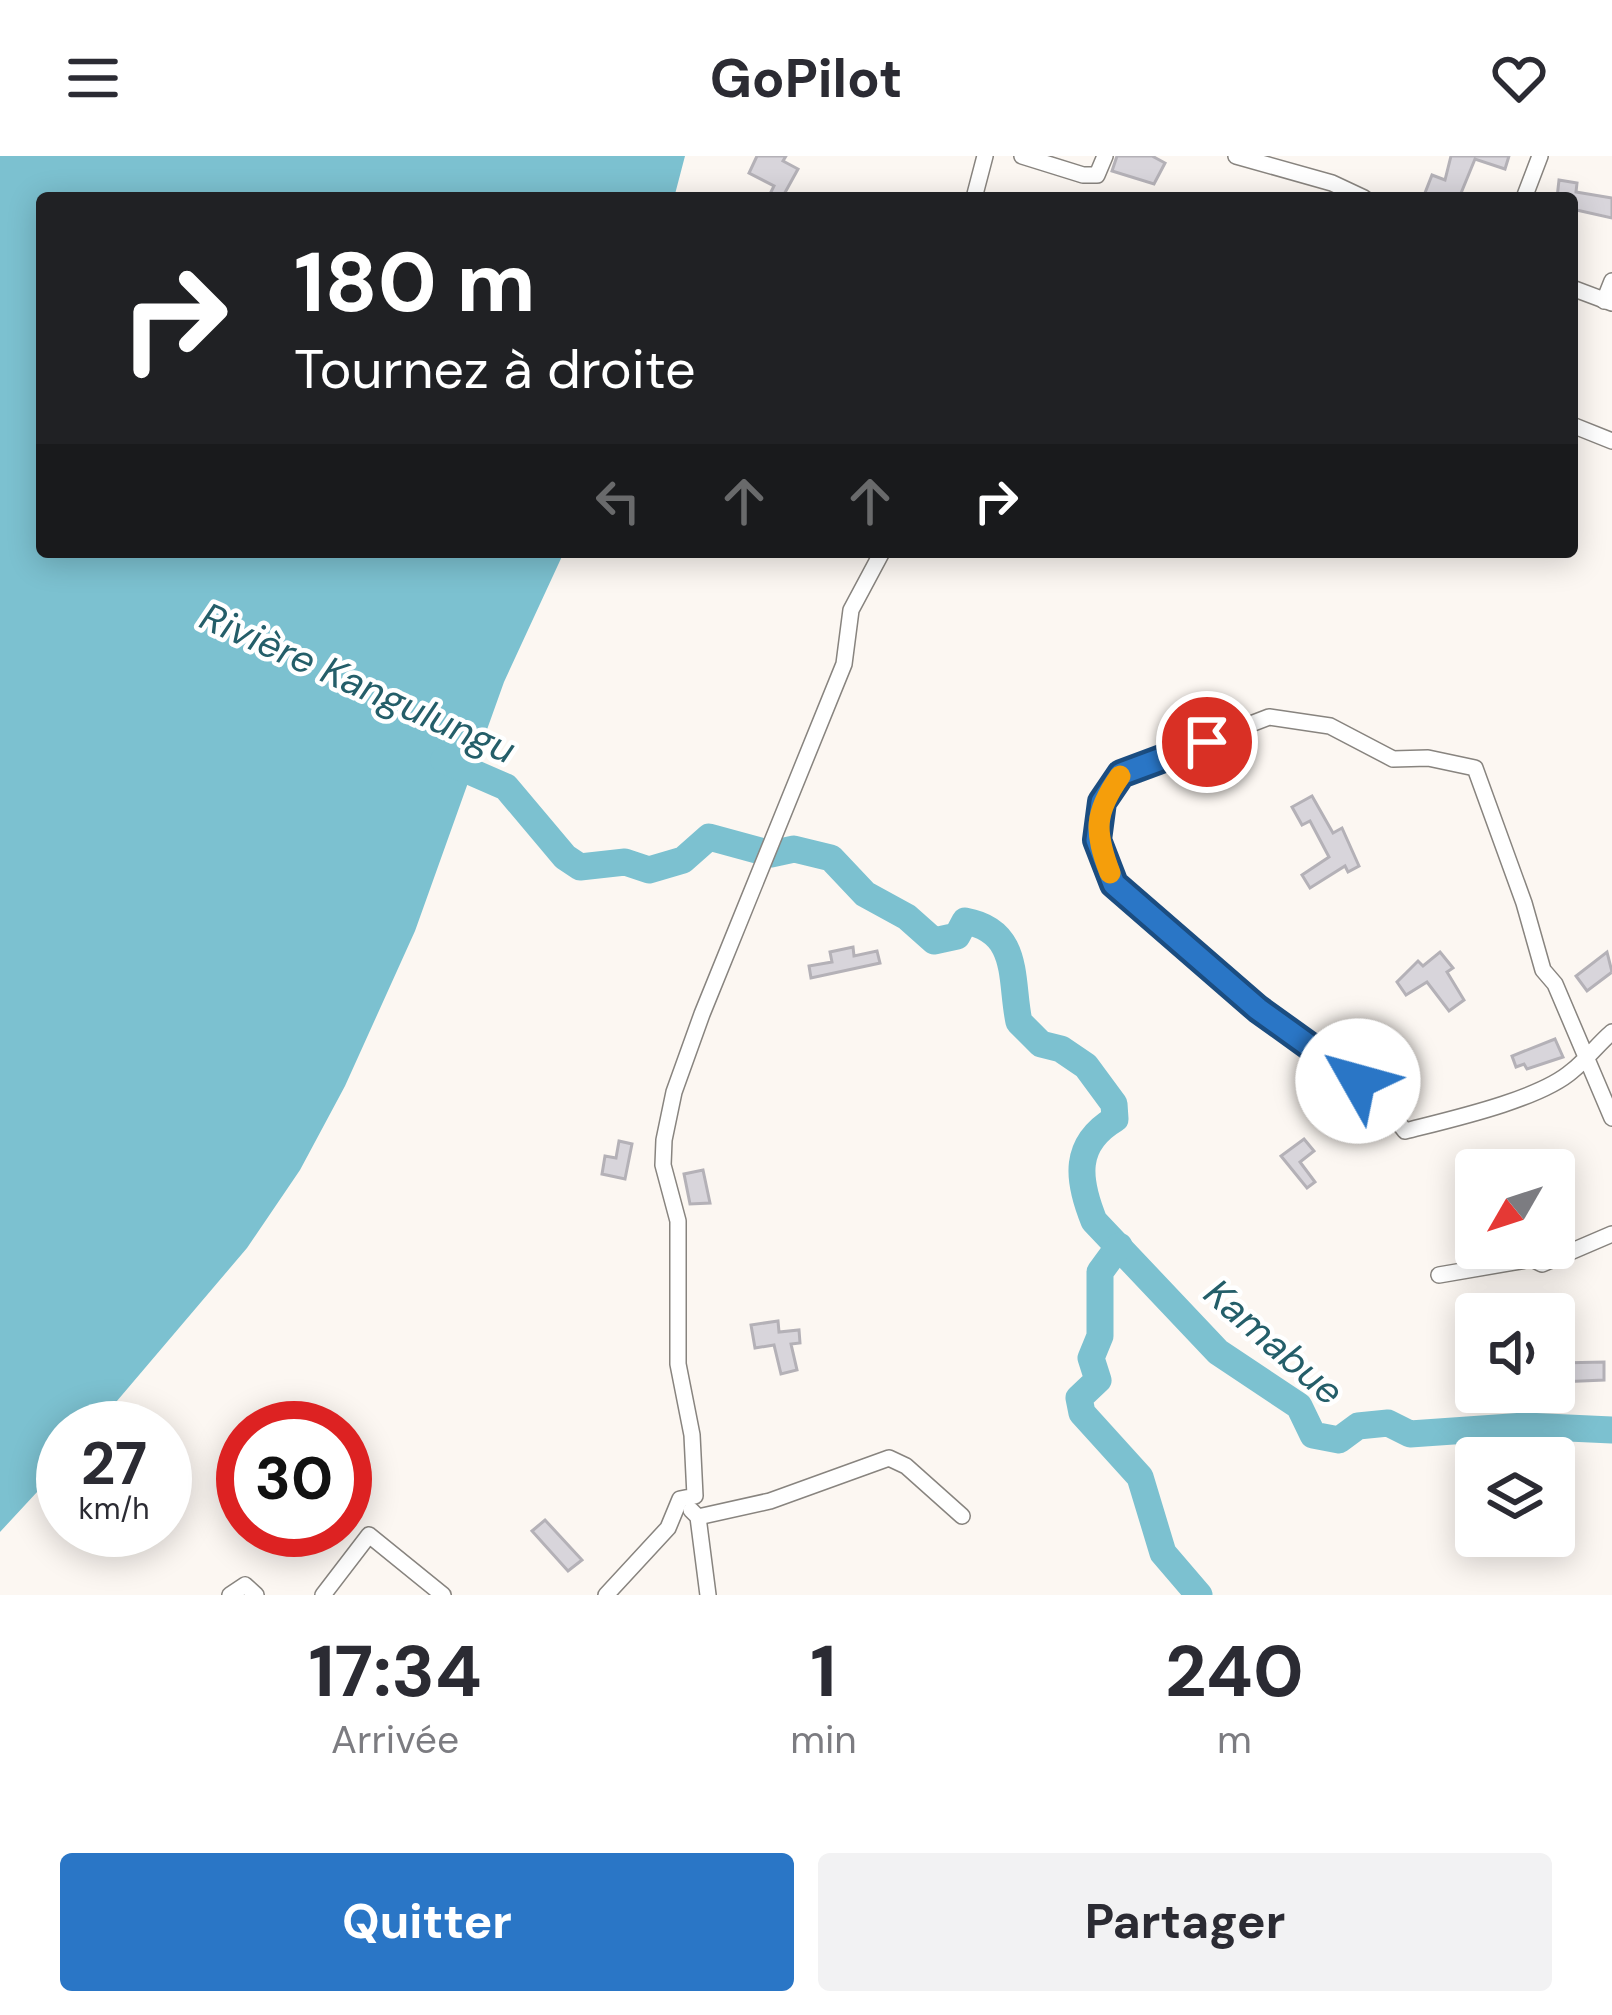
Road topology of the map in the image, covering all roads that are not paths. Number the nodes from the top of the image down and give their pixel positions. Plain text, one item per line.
1 (985, 156) edge
2 (1022, 156) edge
3 (1105, 156) edge
4 (1236, 156) edge
5 (1540, 156) edge
6 (976, 192) edge
7 (1351, 192) edge
8 (1527, 192) edge
9 (1612, 281) edge
10 (1578, 290) edge
11 (1608, 302) edge
12 (1578, 427) edge
13 (1612, 441) edge
14 (879, 558) edge
15 (1612, 1032) edge
16 (1583, 1056) junction
17 (1607, 1093) edge
18 (1612, 1118) edge
19 (1612, 1234) edge
20 (1438, 1275) dead end
21 (680, 1499) junction
22 (962, 1516) dead end
23 (698, 1517) junction
24 (440, 1594) edge
25 (230, 1595) edge
26 (256, 1595) edge
27 (322, 1595) edge
28 (606, 1595) edge
29 (708, 1595) edge

1 - 6 street
2 - 3 street
4 - 7 street
5 - 8 street
9 - 11 street
10 - 11 street
12 - 13 street
14 - 21 street
15 - 16 street
16 - 16 street
16 - 17 street
17 - 18 street
19 - 20 street
21 - 23 street
21 - 28 street
22 - 23 street
23 - 29 street
24 - 27 street
25 - 26 street

